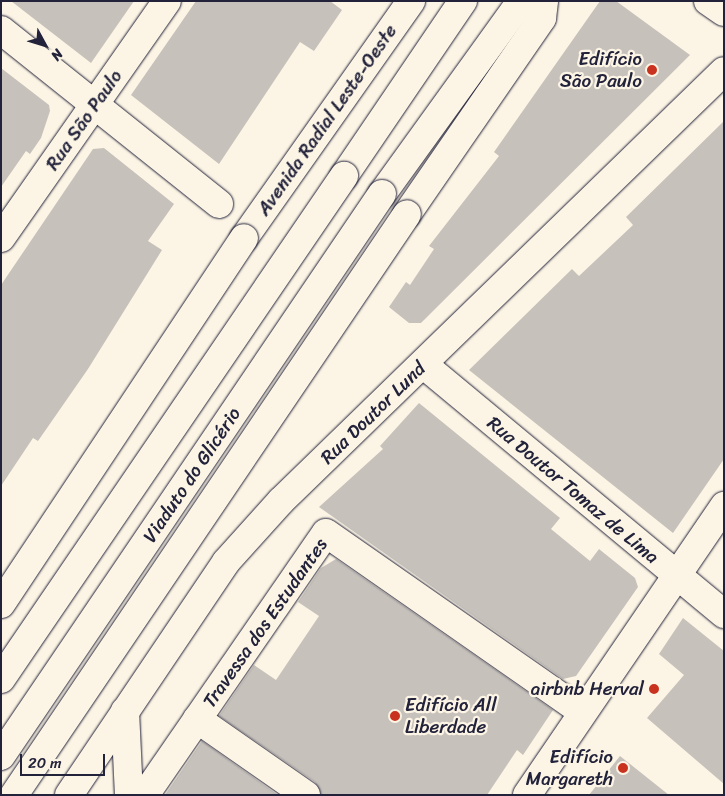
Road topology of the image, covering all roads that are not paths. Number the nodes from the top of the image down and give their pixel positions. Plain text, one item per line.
1 (167, 1) edge
2 (411, 1) edge
3 (463, 1) edge
4 (521, 1) edge
5 (544, 1) edge
6 (708, 1) edge
7 (724, 12) edge
8 (1, 30) edge
9 (724, 71) edge
10 (94, 103) junction
11 (219, 204) dead end
12 (1, 238) edge
13 (424, 365) junction
14 (724, 506) edge
15 (676, 576) junction
16 (1, 604) edge
17 (724, 614) edge
18 (1, 679) edge
19 (125, 711) junction
20 (583, 712) junction
21 (197, 720) junction
22 (1, 756) edge
23 (14, 795) edge
24 (69, 795) edge
25 (129, 795) edge
26 (145, 795) edge
27 (306, 795) edge
28 (527, 795) edge

1 - 10 main road, Rua São Paulo
2 - 16 main road, Avenida Radial Leste-Oeste, bridge
3 - 18 main road, bridge
4 - 22 main road, Viaduto do Glicério, bridge
5 - 23 main road, bridge
6 - 7 main road
8 - 10 main road
9 - 13 main road, Rua Doutor Lund
10 - 11 main road
10 - 12 main road, Rua São Paulo
13 - 15 main road, Rua Doutor Tomaz de Lima
13 - 19 main road, Rua Doutor Lund
14 - 15 main road
15 - 17 main road, Rua Doutor Tomaz de Lima
15 - 20 main road
19 - 24 main road, Rua Doutor Lund
19 - 25 main road
20 - 21 main road, Travessa dos Estudantes
20 - 28 main road
21 - 26 main road, Travessa dos Estudantes
21 - 27 main road

